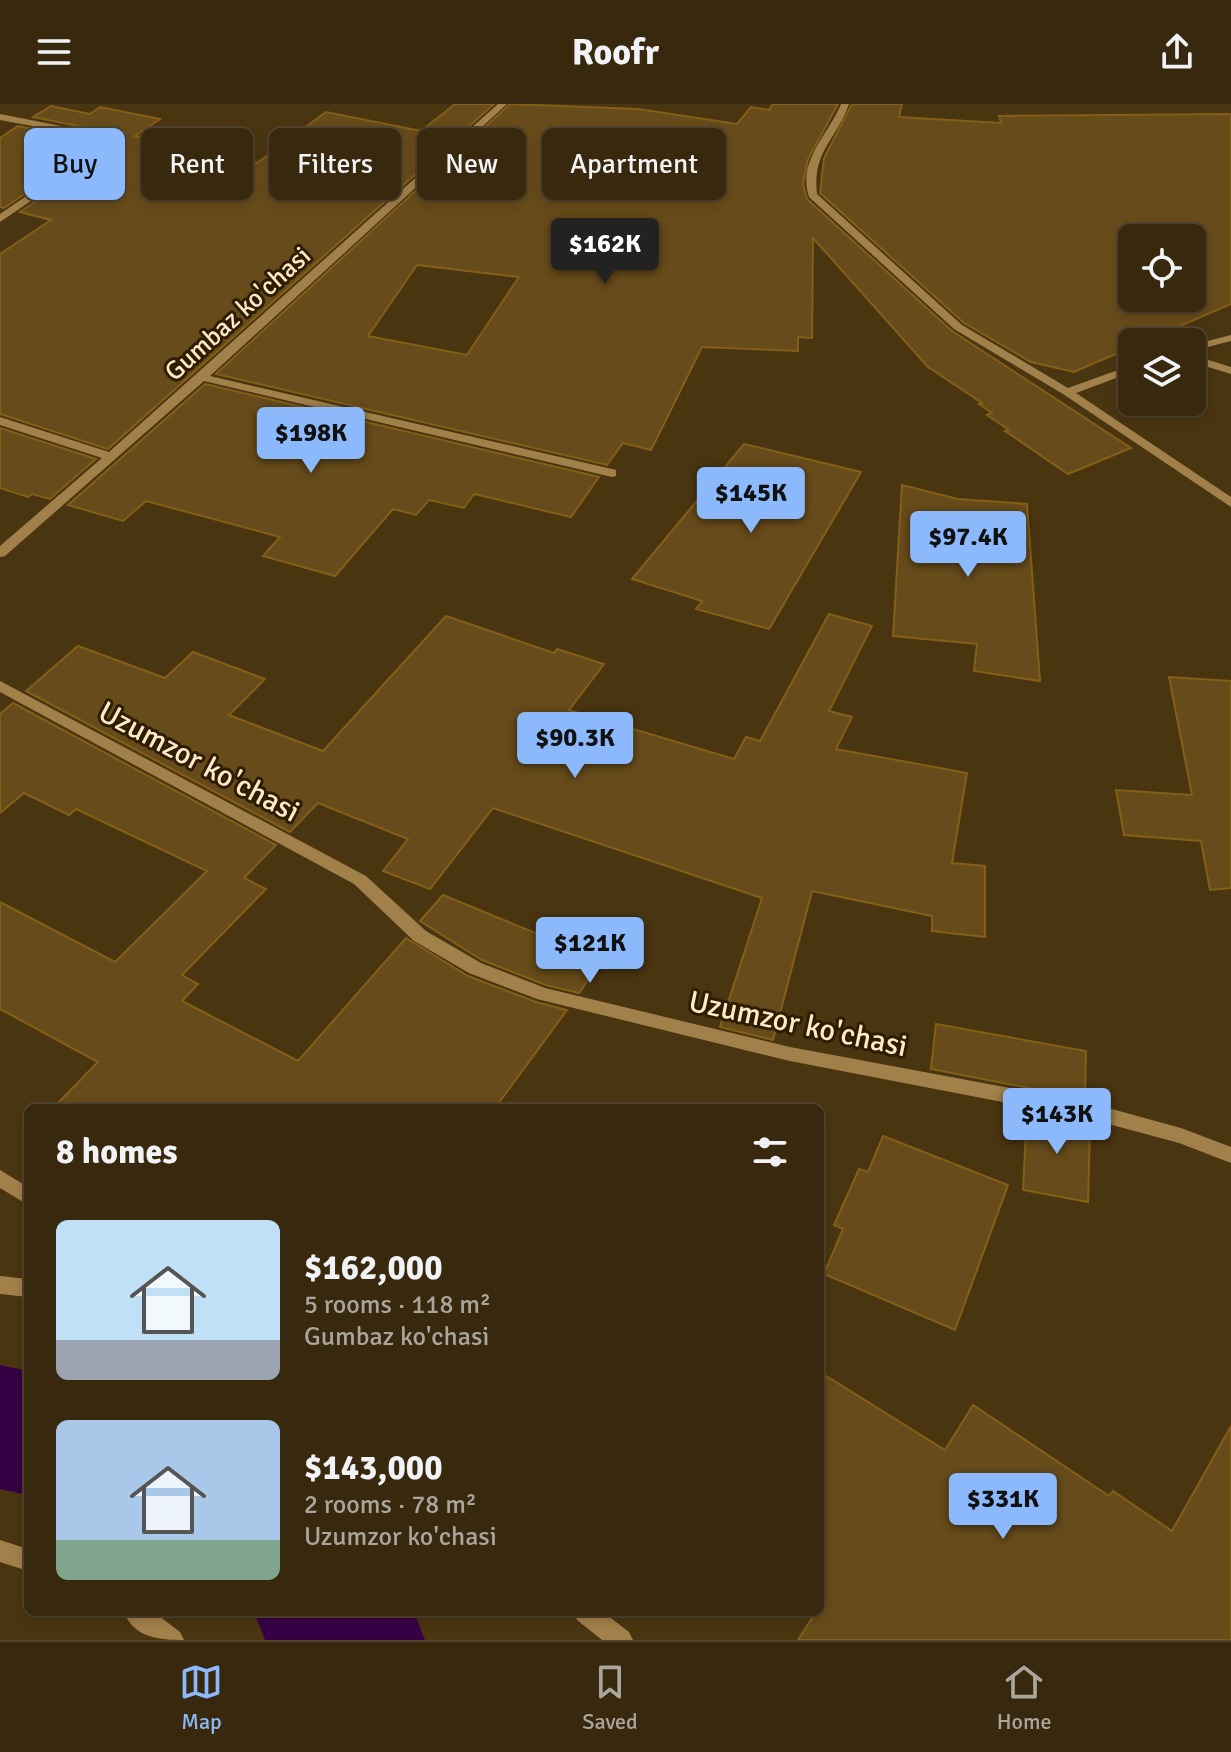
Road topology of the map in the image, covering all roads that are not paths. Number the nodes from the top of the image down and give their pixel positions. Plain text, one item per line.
1 (503, 104) edge
2 (845, 104) edge
3 (0, 117) edge
4 (0, 219) edge
5 (1231, 338) edge
6 (1206, 344) edge
7 (1206, 363) edge
8 (1231, 371) edge
9 (1118, 373) edge
10 (202, 377) junction
11 (1067, 392) junction
12 (0, 421) edge
13 (112, 457) junction
14 (612, 473) dead end
15 (1231, 503) edge
16 (0, 553) edge
17 (0, 686) edge
18 (1231, 1155) edge
19 (0, 1178) edge
20 (24, 1194) edge
21 (0, 1285) edge
22 (24, 1288) edge
23 (0, 1551) edge
24 (24, 1559) edge
25 (140, 1616) edge
26 (590, 1616) edge
27 (172, 1640) edge
28 (621, 1640) edge

1 - 10 street, Gumbaz ko'chasi
2 - 11 street
3 - 4 street
5 - 6 street
7 - 8 street
9 - 11 street
10 - 13 street, Gumbaz ko'chasi
10 - 14 street
11 - 15 street
12 - 13 street
13 - 16 street, Gumbaz ko'chasi
17 - 18 street, Uzumzor ko'chasi
19 - 20 street
21 - 22 street
23 - 24 street
25 - 27 street
26 - 28 street

